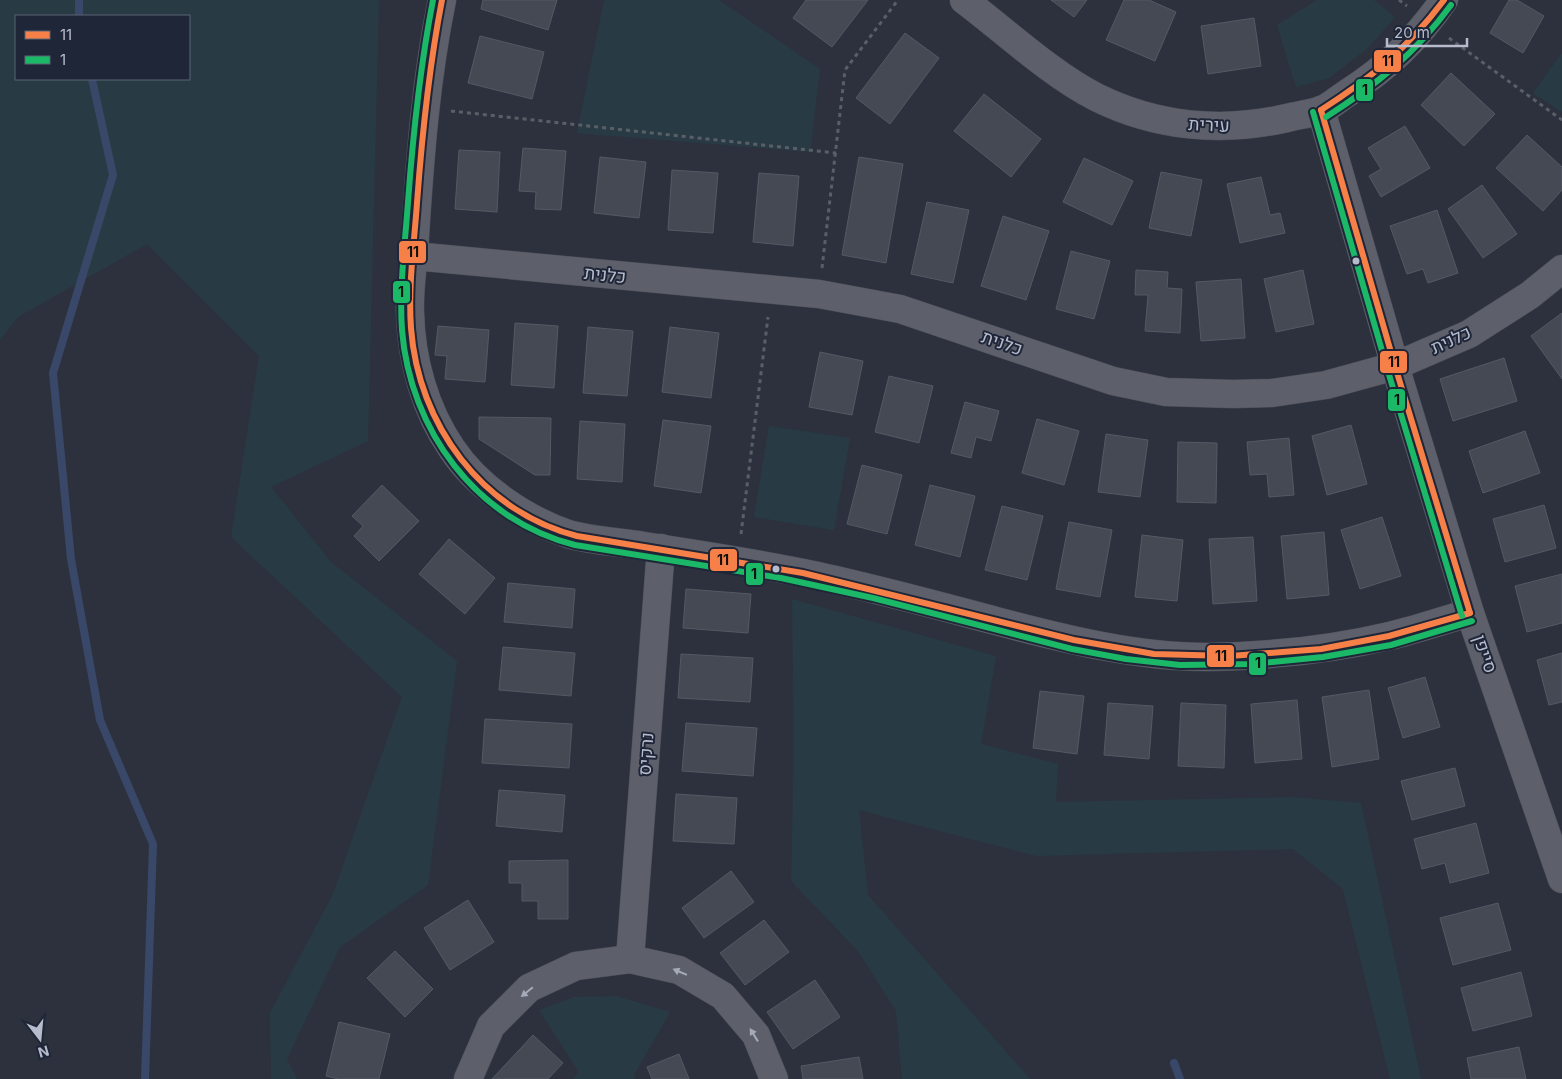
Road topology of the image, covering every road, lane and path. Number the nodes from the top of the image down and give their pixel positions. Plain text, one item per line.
1 (442, 0) edge
2 (898, 0) edge
3 (964, 0) edge
4 (1399, 0) edge
5 (1444, 0) edge
6 (1428, 23) junction
7 (425, 108) junction
8 (1321, 110) junction
9 (1562, 120) edge
10 (836, 153) junction
11 (414, 256) junction
12 (1562, 269) edge
13 (771, 291) junction
14 (819, 294) junction
15 (1395, 366) junction
16 (662, 548) junction
17 (738, 560) junction
18 (1470, 613) junction
19 (1562, 879) edge
20 (630, 959) junction
21 (468, 1079) edge
22 (774, 1079) edge

1 - 7 street
2 - 10 path
3 - 8 street, עירית
4 - 6 path
5 - 6 street, עירית
6 - 8 street, עירית
6 - 9 path
7 - 10 path
7 - 11 street
8 - 15 street, סייפן
10 - 14 path
11 - 13 street, כלנית
11 - 16 street
12 - 15 street, כלנית
13 - 14 street, כלנית
13 - 17 path
14 - 15 street, כלנית
15 - 18 street, סייפן
16 - 17 street
16 - 20 street, נרקיס
17 - 18 street
18 - 19 street, סייפן
20 -> 21 street
22 -> 20 street

